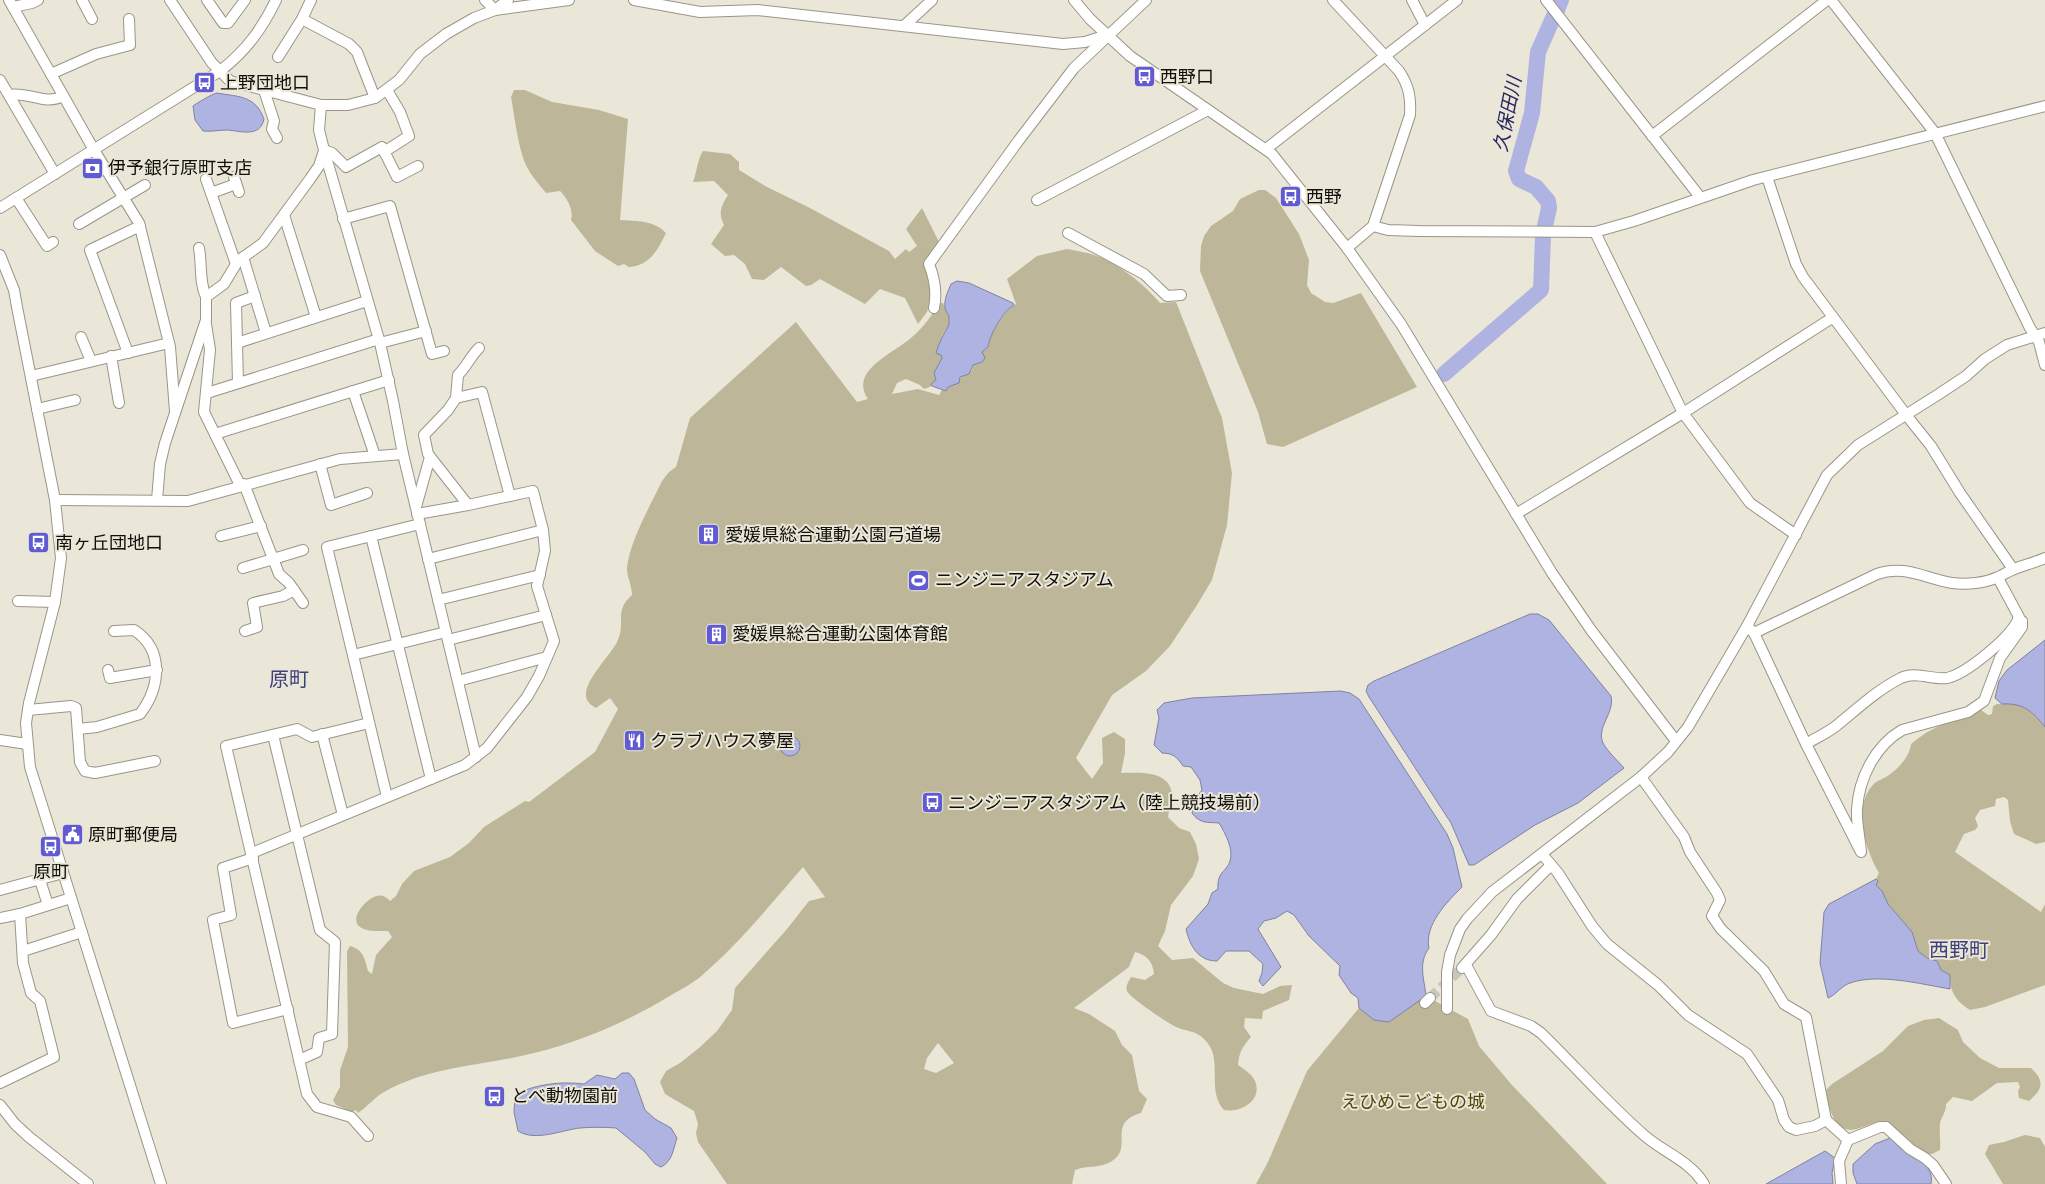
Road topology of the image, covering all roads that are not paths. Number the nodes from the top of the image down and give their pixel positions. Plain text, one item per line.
1 (38, 0) edge
2 (82, 0) edge
3 (170, 0) edge
4 (207, 0) edge
5 (245, 0) edge
6 (276, 0) edge
7 (311, 0) edge
8 (485, 0) edge
9 (508, 0) edge
10 (569, 0) edge
11 (634, 0) edge
12 (932, 0) edge
13 (1074, 0) edge
14 (1146, 0) edge
15 (1333, 0) edge
16 (1412, 0) edge
17 (1457, 0) edge
18 (1546, 0) edge
19 (1827, 0) edge
20 (1831, 0) edge
21 (11, 3) edge
22 (662, 3) edge
23 (495, 10) junction
24 (92, 18) dead end
25 (129, 19) dead end
26 (302, 19) junction
27 (904, 26) junction
28 (1425, 26) junction
29 (1107, 35) junction
30 (278, 57) dead end
31 (1386, 57) junction
32 (220, 71) junction
33 (51, 74) junction
34 (0, 80) edge
35 (264, 90) junction
36 (387, 90) junction
37 (9, 95) junction
38 (63, 96) junction
39 (375, 98) junction
40 (321, 105) junction
41 (2045, 106) edge
42 (1208, 110) junction
43 (1935, 134) junction
44 (1652, 136) junction
45 (277, 138) dead end
46 (94, 150) junction
47 (324, 150) junction
48 (384, 152) junction
49 (1269, 152) junction
50 (418, 166) dead end
51 (55, 174) junction
52 (1767, 177) junction
53 (206, 179) dead end
54 (236, 184) dead end
55 (145, 185) dead end
56 (211, 193) junction
57 (1700, 197) junction
58 (16, 198) junction
59 (124, 198) junction
60 (1037, 200) dead end
61 (0, 208) edge
62 (284, 215) junction
63 (343, 219) junction
64 (79, 224) dead end
65 (140, 226) junction
66 (1373, 226) junction
67 (1595, 232) junction
68 (1068, 233) dead end
69 (53, 242) dead end
70 (200, 248) dead end
71 (1347, 248) junction
72 (0, 255) edge
73 (240, 261) junction
74 (1181, 295) dead end
75 (254, 296) junction
76 (206, 297) junction
77 (367, 301) junction
78 (934, 308) dead end
79 (316, 317) junction
80 (1832, 318) junction
81 (206, 320) junction
82 (426, 331) junction
83 (266, 334) junction
84 (2040, 335) edge
85 (81, 337) dead end
86 (379, 341) junction
87 (237, 342) junction
88 (169, 343) junction
89 (479, 348) dead end
90 (444, 351) dead end
91 (128, 352) junction
92 (111, 356) junction
93 (91, 361) junction
94 (2045, 365) edge
95 (31, 376) junction
96 (388, 380) junction
97 (238, 384) junction
98 (353, 391) junction
99 (207, 393) junction
100 (456, 398) junction
101 (75, 400) dead end
102 (119, 403) dead end
103 (37, 409) junction
104 (175, 411) junction
105 (1683, 413) junction
106 (1907, 416) junction
107 (215, 434) junction
108 (402, 454) junction
109 (376, 456) junction
110 (430, 457) junction
111 (320, 464) junction
112 (242, 485) junction
113 (367, 493) dead end
114 (510, 496) junction
115 (55, 500) junction
116 (157, 500) junction
117 (468, 505) junction
118 (1516, 514) junction
119 (418, 515) junction
120 (261, 526) junction
121 (543, 530) junction
122 (1796, 535) junction
123 (221, 536) dead end
124 (371, 536) junction
125 (304, 550) dead end
126 (2045, 558) edge
127 (273, 559) junction
128 (428, 559) junction
129 (243, 568) dead end
130 (2013, 569) junction
131 (540, 575) junction
132 (1998, 578) junction
133 (294, 590) junction
134 (438, 600) junction
135 (18, 601) dead end
136 (55, 602) junction
137 (303, 603) dead end
138 (546, 616) junction
139 (2018, 620) junction
140 (1751, 629) junction
141 (114, 631) dead end
142 (245, 631) dead end
143 (447, 636) junction
144 (398, 644) junction
145 (353, 655) junction
146 (547, 657) junction
147 (108, 670) dead end
148 (158, 670) junction
149 (458, 681) junction
150 (28, 710) junction
151 (369, 723) junction
152 (78, 729) junction
153 (322, 734) junction
154 (273, 735) junction
155 (0, 740) edge
156 (1676, 741) junction
157 (27, 744) junction
158 (1806, 744) junction
159 (476, 757) junction
160 (155, 760) dead end
161 (1641, 777) junction
162 (431, 779) junction
163 (387, 797) junction
164 (343, 815) junction
165 (297, 835) junction
166 (1542, 854) junction
167 (253, 856) junction
168 (1551, 865) junction
169 (63, 873) junction
170 (40, 880) junction
171 (0, 890) edge
172 (71, 898) junction
173 (48, 905) junction
174 (20, 914) junction
175 (0, 918) edge
176 (82, 932) junction
177 (23, 951) junction
178 (288, 1009) junction
179 (1447, 1009) dead end
180 (299, 1060) junction
181 (0, 1083) edge
182 (0, 1105) edge
183 (1826, 1120) junction
184 (368, 1136) dead end
185 (1848, 1140) junction
186 (88, 1184) edge
187 (161, 1184) edge
188 (1704, 1184) edge
189 (1840, 1184) edge
190 (1946, 1184) edge

1 - 21 street
2 - 24 street
3 - 32 street
4 - 5 street
6 - 32 street
7 - 26 street
8 - 23 street
9 - 23 street
10 - 23 street
11 - 22 street
12 - 27 street
13 - 29 street
14 - 29 street
15 - 31 street
16 - 28 street
17 - 28 street
18 - 44 street
19 - 44 street
20 - 43 street
21 - 33 street
22 - 27 street
23 - 36 street
25 - 33 street
26 - 30 street
26 - 39 street
27 - 29 street
28 - 31 street
29 - 42 street
29 - 78 street
31 - 49 street
31 - 66 street
32 - 35 street
32 - 46 street
33 - 38 street
34 - 37 street
35 - 40 street
35 - 45 street
36 - 39 street
36 - 48 street
37 - 38 street
37 - 51 street
38 - 46 street
39 - 40 street
40 - 47 street
41 - 43 street
42 - 49 street
42 - 60 street
43 - 52 street
43 - 84 street
44 - 57 street
46 - 51 street
46 - 59 street
47 - 48 street
47 - 62 street
47 - 63 street
48 - 50 street
49 - 71 street
51 - 58 street
52 - 57 street
52 - 80 street
53 - 56 street
54 - 56 street
55 - 59 street
56 - 73 street
57 - 67 street
58 - 61 street
58 - 69 street
59 - 64 street
59 - 65 street
62 - 73 street
62 - 79 street
63 - 77 street
63 - 82 street
65 - 88 street
65 - 91 street
66 - 67 street
66 - 71 street
67 - 105 street
68 - 74 street
70 - 76 street
71 - 118 street
72 - 95 street
73 - 75 street
73 - 76 street
75 - 83 street
75 - 87 street
76 - 81 street
77 - 79 street
77 - 86 street
79 - 83 street
80 - 105 street
80 - 106 street
81 - 99 street
81 - 104 street
82 - 86 street
82 - 90 street
83 - 87 street
84 - 94 street
84 - 106 street
85 - 93 street
86 - 96 street
86 - 97 street
87 - 97 street
88 - 91 street
88 - 104 street
89 - 100 street
91 - 92 street
92 - 93 street
92 - 102 street
93 - 95 street
95 - 103 street
96 - 98 street
96 - 108 street
97 - 99 street
98 - 107 street
98 - 109 street
99 - 107 street
100 - 110 street
100 - 114 street
101 - 103 street
103 - 115 street
104 - 116 street
105 - 118 street
105 - 122 street
106 - 122 street
106 - 130 street
107 - 112 street
108 - 109 street
108 - 119 street
109 - 111 street
110 - 117 street
110 - 119 street
111 - 112 street
111 - 113 street
112 - 116 street
112 - 120 street
114 - 117 street
114 - 121 street
115 - 116 street
115 - 136 street
117 - 119 street
118 - 156 street
119 - 124 street
119 - 128 street
120 - 123 street
120 - 127 street
121 - 128 street
121 - 131 street
122 - 140 street
124 - 144 street
124 - 145 street
125 - 127 street
126 - 130 street
127 - 129 street
127 - 133 street
128 - 134 street
130 - 132 street
131 - 134 street
131 - 138 street
132 - 139 street
132 - 140 street
133 - 137 street
133 - 142 street
134 - 143 street
135 - 136 street
136 - 150 street
138 - 143 street
138 - 146 street
139 - 158 street
139 - 158 street
140 - 156 street
140 - 158 street
141 - 148 street
143 - 144 street
143 - 149 street
144 - 145 street
144 - 162 street
145 - 151 street
146 - 149 street
146 - 159 street
147 - 148 street
148 - 152 street
149 - 159 street
150 - 152 street
150 - 157 street
151 - 153 street
151 - 163 street
152 - 160 street
153 - 154 street
153 - 164 street
154 - 165 street
154 - 167 street
155 - 157 street
156 - 161 street
157 - 169 street
159 - 162 street
161 - 166 street
161 - 183 street
162 - 163 street
163 - 164 street
164 - 165 street
165 - 167 street
165 - 180 street
166 - 168 street
166 - 179 street
167 - 178 street
167 - 178 street
168 - 183 street
168 - 188 street
169 - 170 street
169 - 172 street
170 - 171 street
170 - 173 street
172 - 173 street
172 - 176 street
173 - 174 street
174 - 175 street
174 - 177 street
176 - 177 street
176 - 187 street
177 - 181 street
178 - 180 street
180 - 184 street
182 - 186 street
183 - 185 street
185 - 189 street
185 - 190 street

